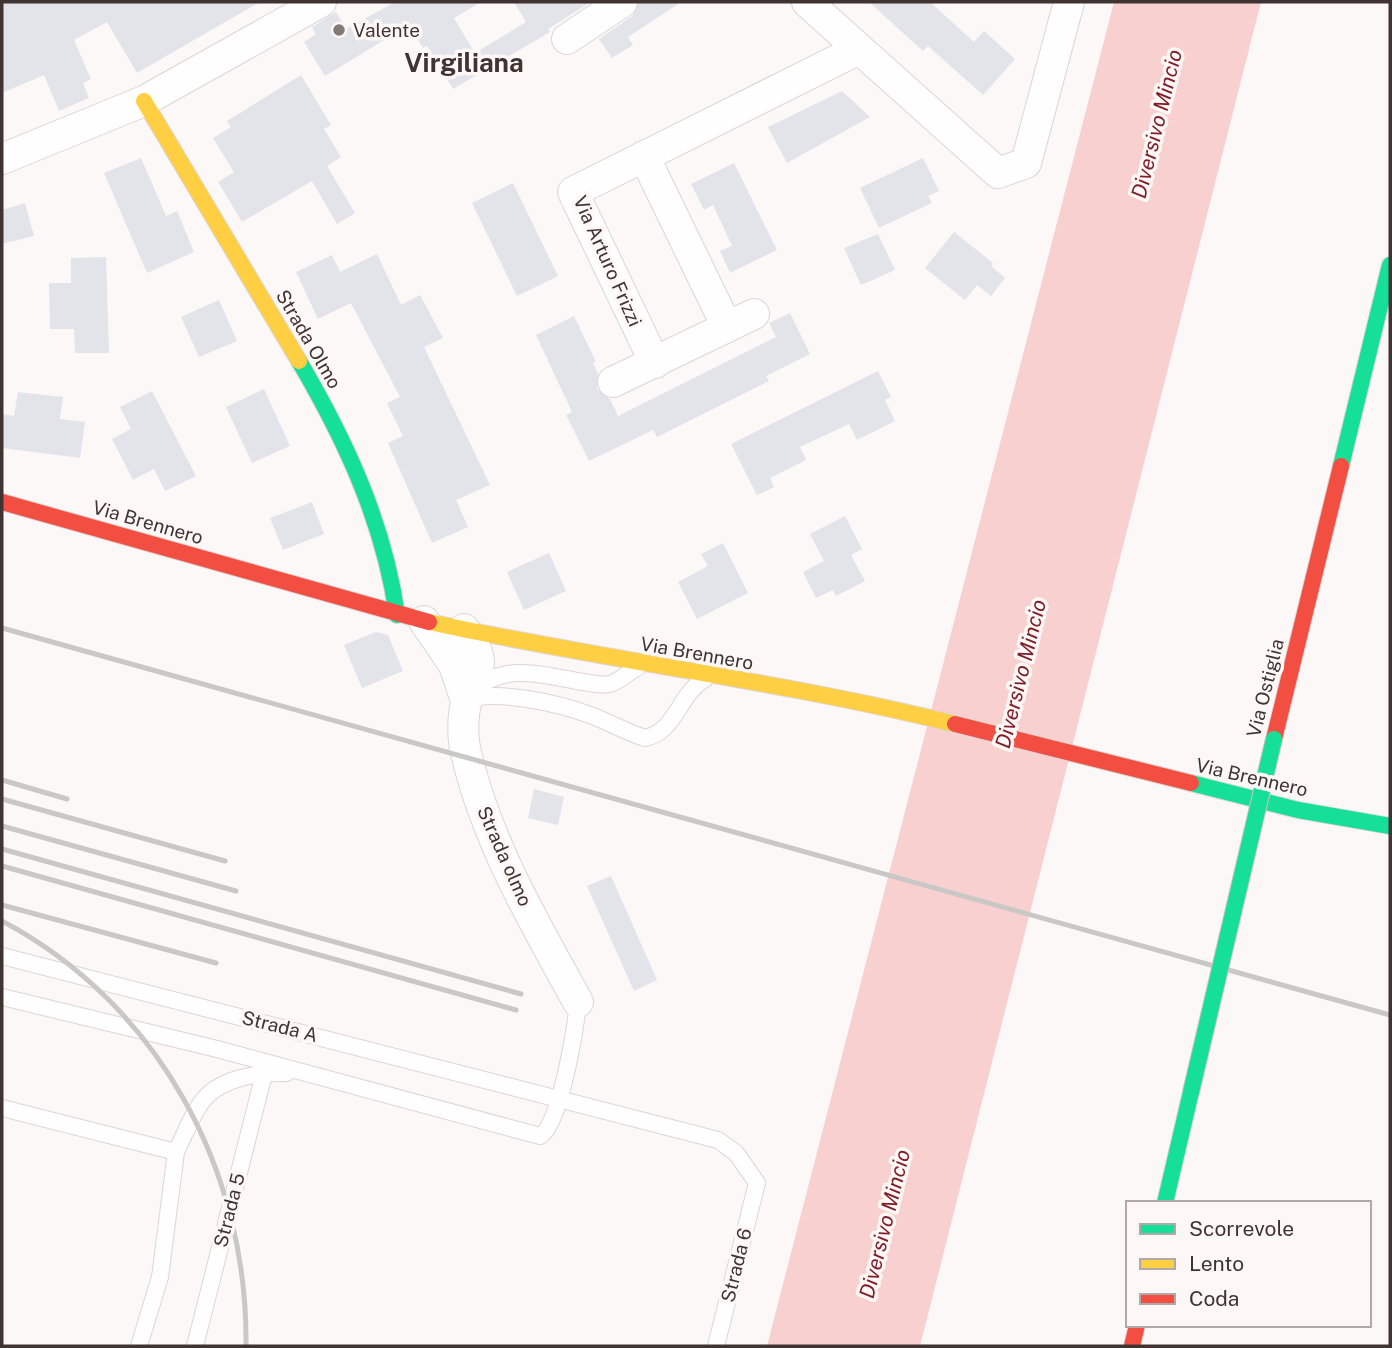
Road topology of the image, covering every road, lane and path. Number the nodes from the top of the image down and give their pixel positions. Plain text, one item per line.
1 (321, 2) edge
2 (622, 2) edge
3 (807, 2) edge
4 (1069, 2) edge
5 (567, 39) dead end
6 (859, 49) junction
7 (144, 101) junction
8 (645, 156) junction
9 (2, 159) edge
10 (1390, 265) edge
11 (754, 314) dead end
12 (727, 327) junction
13 (655, 363) junction
14 (613, 382) dead end
15 (2, 502) edge
16 (410, 618) junction
17 (464, 629) junction
18 (643, 665) junction
19 (710, 677) junction
20 (466, 701) junction
21 (1390, 827) edge
22 (2, 956) edge
23 (2, 997) edge
24 (578, 1002) joint
25 (303, 1073) junction
26 (264, 1074) junction
27 (558, 1097) junction
28 (2, 1108) edge
29 (176, 1152) junction
30 (757, 1183) joint
31 (1165, 1201) edge
32 (1137, 1327) edge
33 (139, 1346) edge
34 (195, 1346) edge
35 (716, 1346) edge
36 (1132, 1346) edge

1 - 7 street
2 - 5 street
3 - 6 street
4 - 6 street
6 - 8 street, Via Arturo Frizzi
7 - 9 street
7 - 16 main road, Strada Olmo
8 - 12 street
8 - 13 street, Via Arturo Frizzi
10 - 31 main road, Via Ostiglia, bridge
11 - 12 street
12 - 13 street
13 - 14 street
15 - 16 main road, Via Brennero
16 - 17 main road, Via Brennero
16 - 20 street, Strada olmo
17 - 18 main road, Via Brennero
17 - 20 street, Strada olmo
18 - 19 main road, Via Brennero
18 - 20 lane
19 - 20 lane
19 - 21 main road, Via Brennero
20 - 24 street, Strada olmo
22 - 27 lane, Strada A
23 - 25 lane
24 - 27 lane
25 - 26 lane
25 - 27 lane
26 - 29 lane
26 - 34 lane, Strada 5
27 - 30 lane, Strada A
28 - 29 lane
29 - 33 lane
30 - 35 lane, Strada 6
32 - 36 main road

